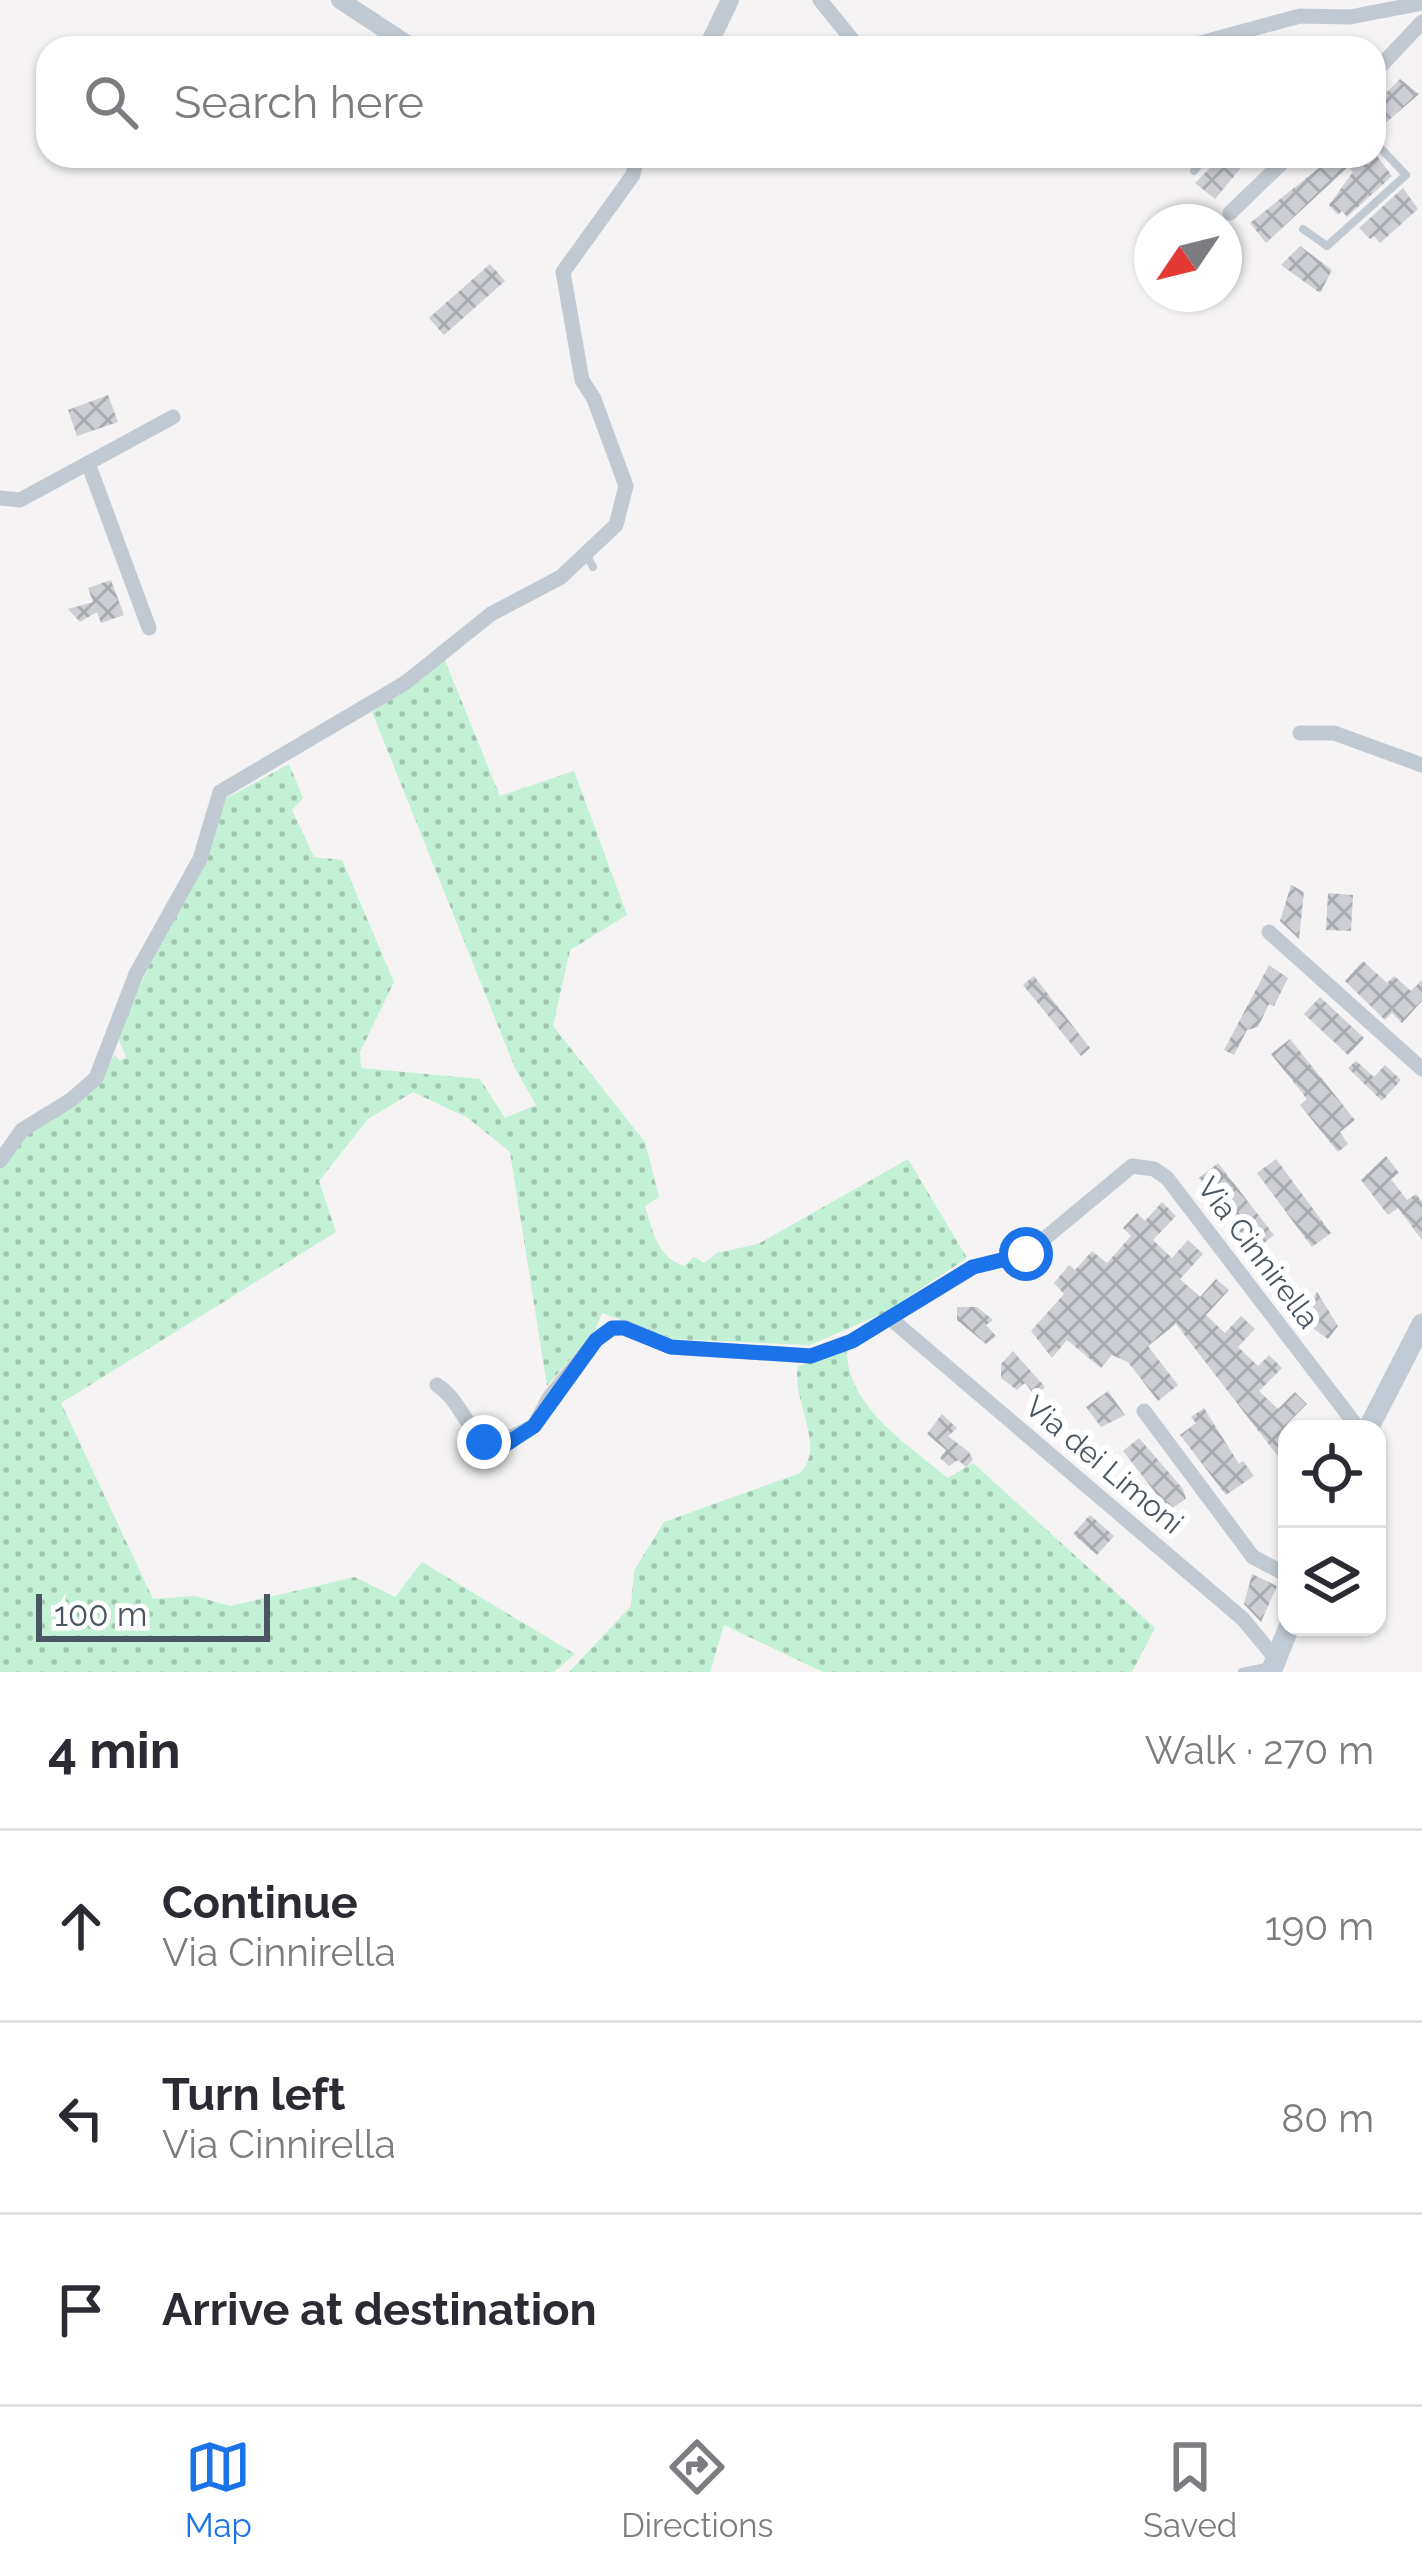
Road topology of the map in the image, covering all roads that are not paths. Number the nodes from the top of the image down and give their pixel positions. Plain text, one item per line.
1 (340, 0) edge
2 (730, 0) edge
3 (820, 0) edge
4 (1422, 3) edge
5 (1422, 22) edge
6 (395, 36) edge
7 (712, 36) edge
8 (849, 36) edge
9 (1226, 36) edge
10 (1386, 60) edge
11 (1386, 155) edge
12 (638, 168) edge
13 (1196, 168) edge
14 (1272, 168) edge
15 (1274, 170) joint
16 (1194, 171) dead end
17 (1239, 204) edge
18 (1303, 229) dead end
19 (173, 417) dead end
20 (88, 463) junction
21 (0, 498) edge
22 (149, 628) dead end
23 (1300, 733) dead end
24 (1422, 765) edge
25 (1269, 932) dead end
26 (1422, 1069) edge
27 (0, 1161) edge
28 (891, 1319) junction
29 (1422, 1324) edge
30 (437, 1384) dead end
31 (1144, 1411) dead end
32 (1357, 1420) edge
33 (1369, 1420) edge
34 (1278, 1570) edge
35 (1286, 1636) edge
36 (1274, 1666) edge
37 (1242, 1672) edge

1 - 6 street
2 - 7 street
3 - 8 street
4 - 9 street
5 - 10 street
11 - 18 lane
12 - 27 street
13 - 16 lane
14 - 15 lane
15 - 17 street
19 - 20 street
20 - 21 street
20 - 22 street
23 - 24 street
25 - 26 street
28 - 30 street, Via Cinnirella
28 - 32 street, Via Cinnirella
28 - 36 street, Via dei Limoni
29 - 33 main road
31 - 34 street
35 - 36 main road
36 - 37 lane

